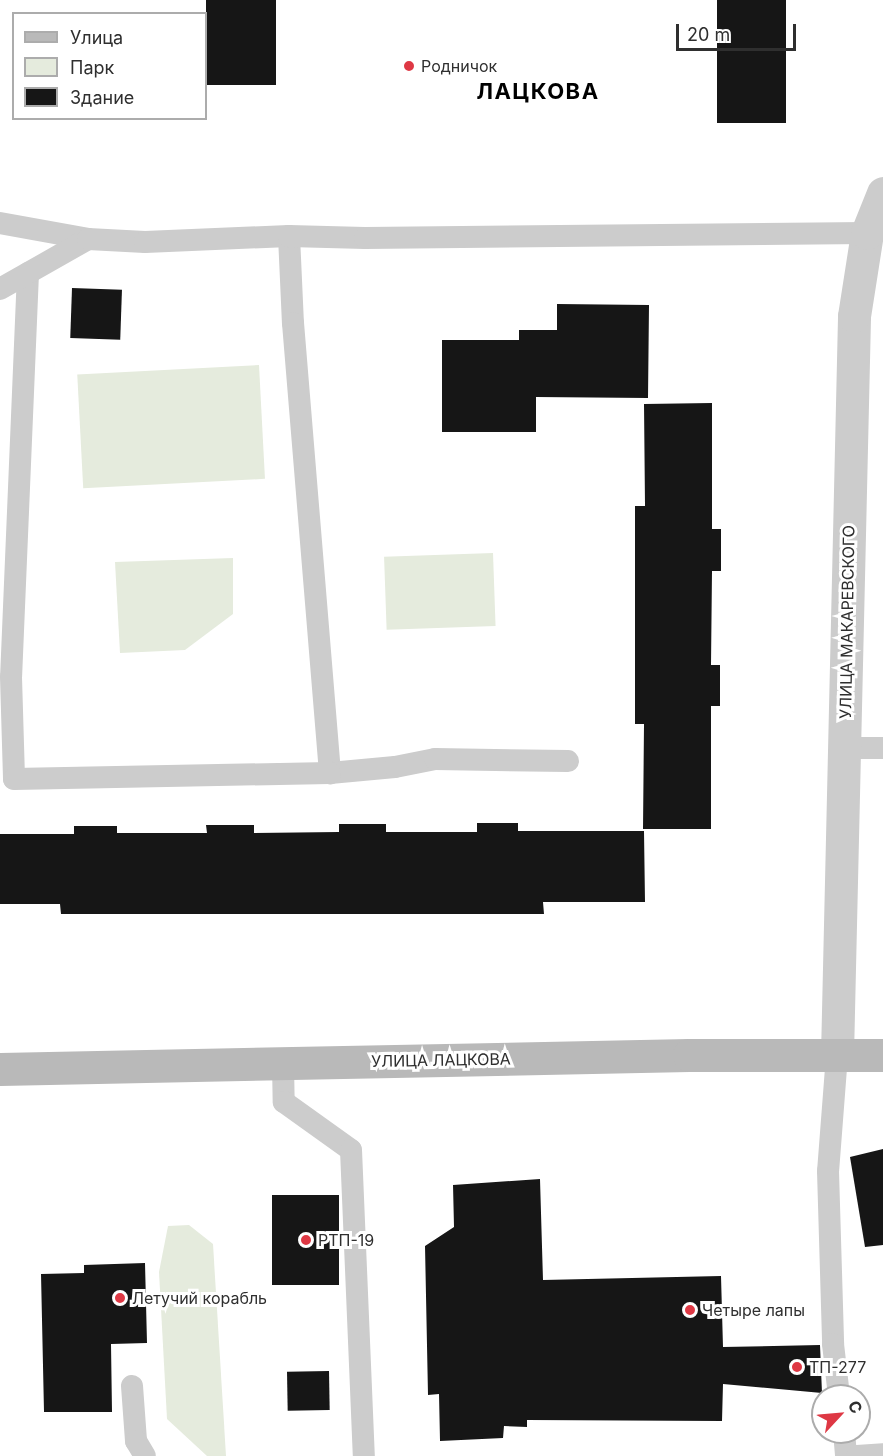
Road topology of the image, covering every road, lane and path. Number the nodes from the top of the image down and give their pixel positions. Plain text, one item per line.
1 (883, 193) edge
2 (0, 223) edge
3 (867, 233) junction
4 (289, 236) junction
5 (88, 239) junction
6 (28, 273) junction
7 (0, 289) edge
8 (844, 748) junction
9 (883, 748) edge
10 (568, 761) dead end
11 (330, 773) junction
12 (837, 1055) junction
13 (883, 1055) edge
14 (283, 1063) junction
15 (0, 1069) edge
16 (838, 1384) edge
17 (132, 1386) dead end
18 (883, 1454) edge
19 (145, 1456) edge
20 (364, 1456) edge
21 (857, 1456) edge

1 - 3 street, УЛИЦА МАКАРЕВСКОГО
2 - 5 lane
3 - 4 lane
3 - 8 street, УЛИЦА МАКАРЕВСКОГО
4 - 5 lane
4 - 11 lane
5 - 6 lane
6 - 7 lane
6 - 11 lane
8 - 9 lane
8 - 12 street, УЛИЦА МАКАРЕВСКОГО
10 - 11 lane
12 - 13 street, УЛИЦА ЛАЦКОВА
12 - 14 street, УЛИЦА ЛАЦКОВА
12 - 16 lane
14 - 15 street, УЛИЦА ЛАЦКОВА
14 - 20 lane
17 - 19 lane
18 - 21 lane

